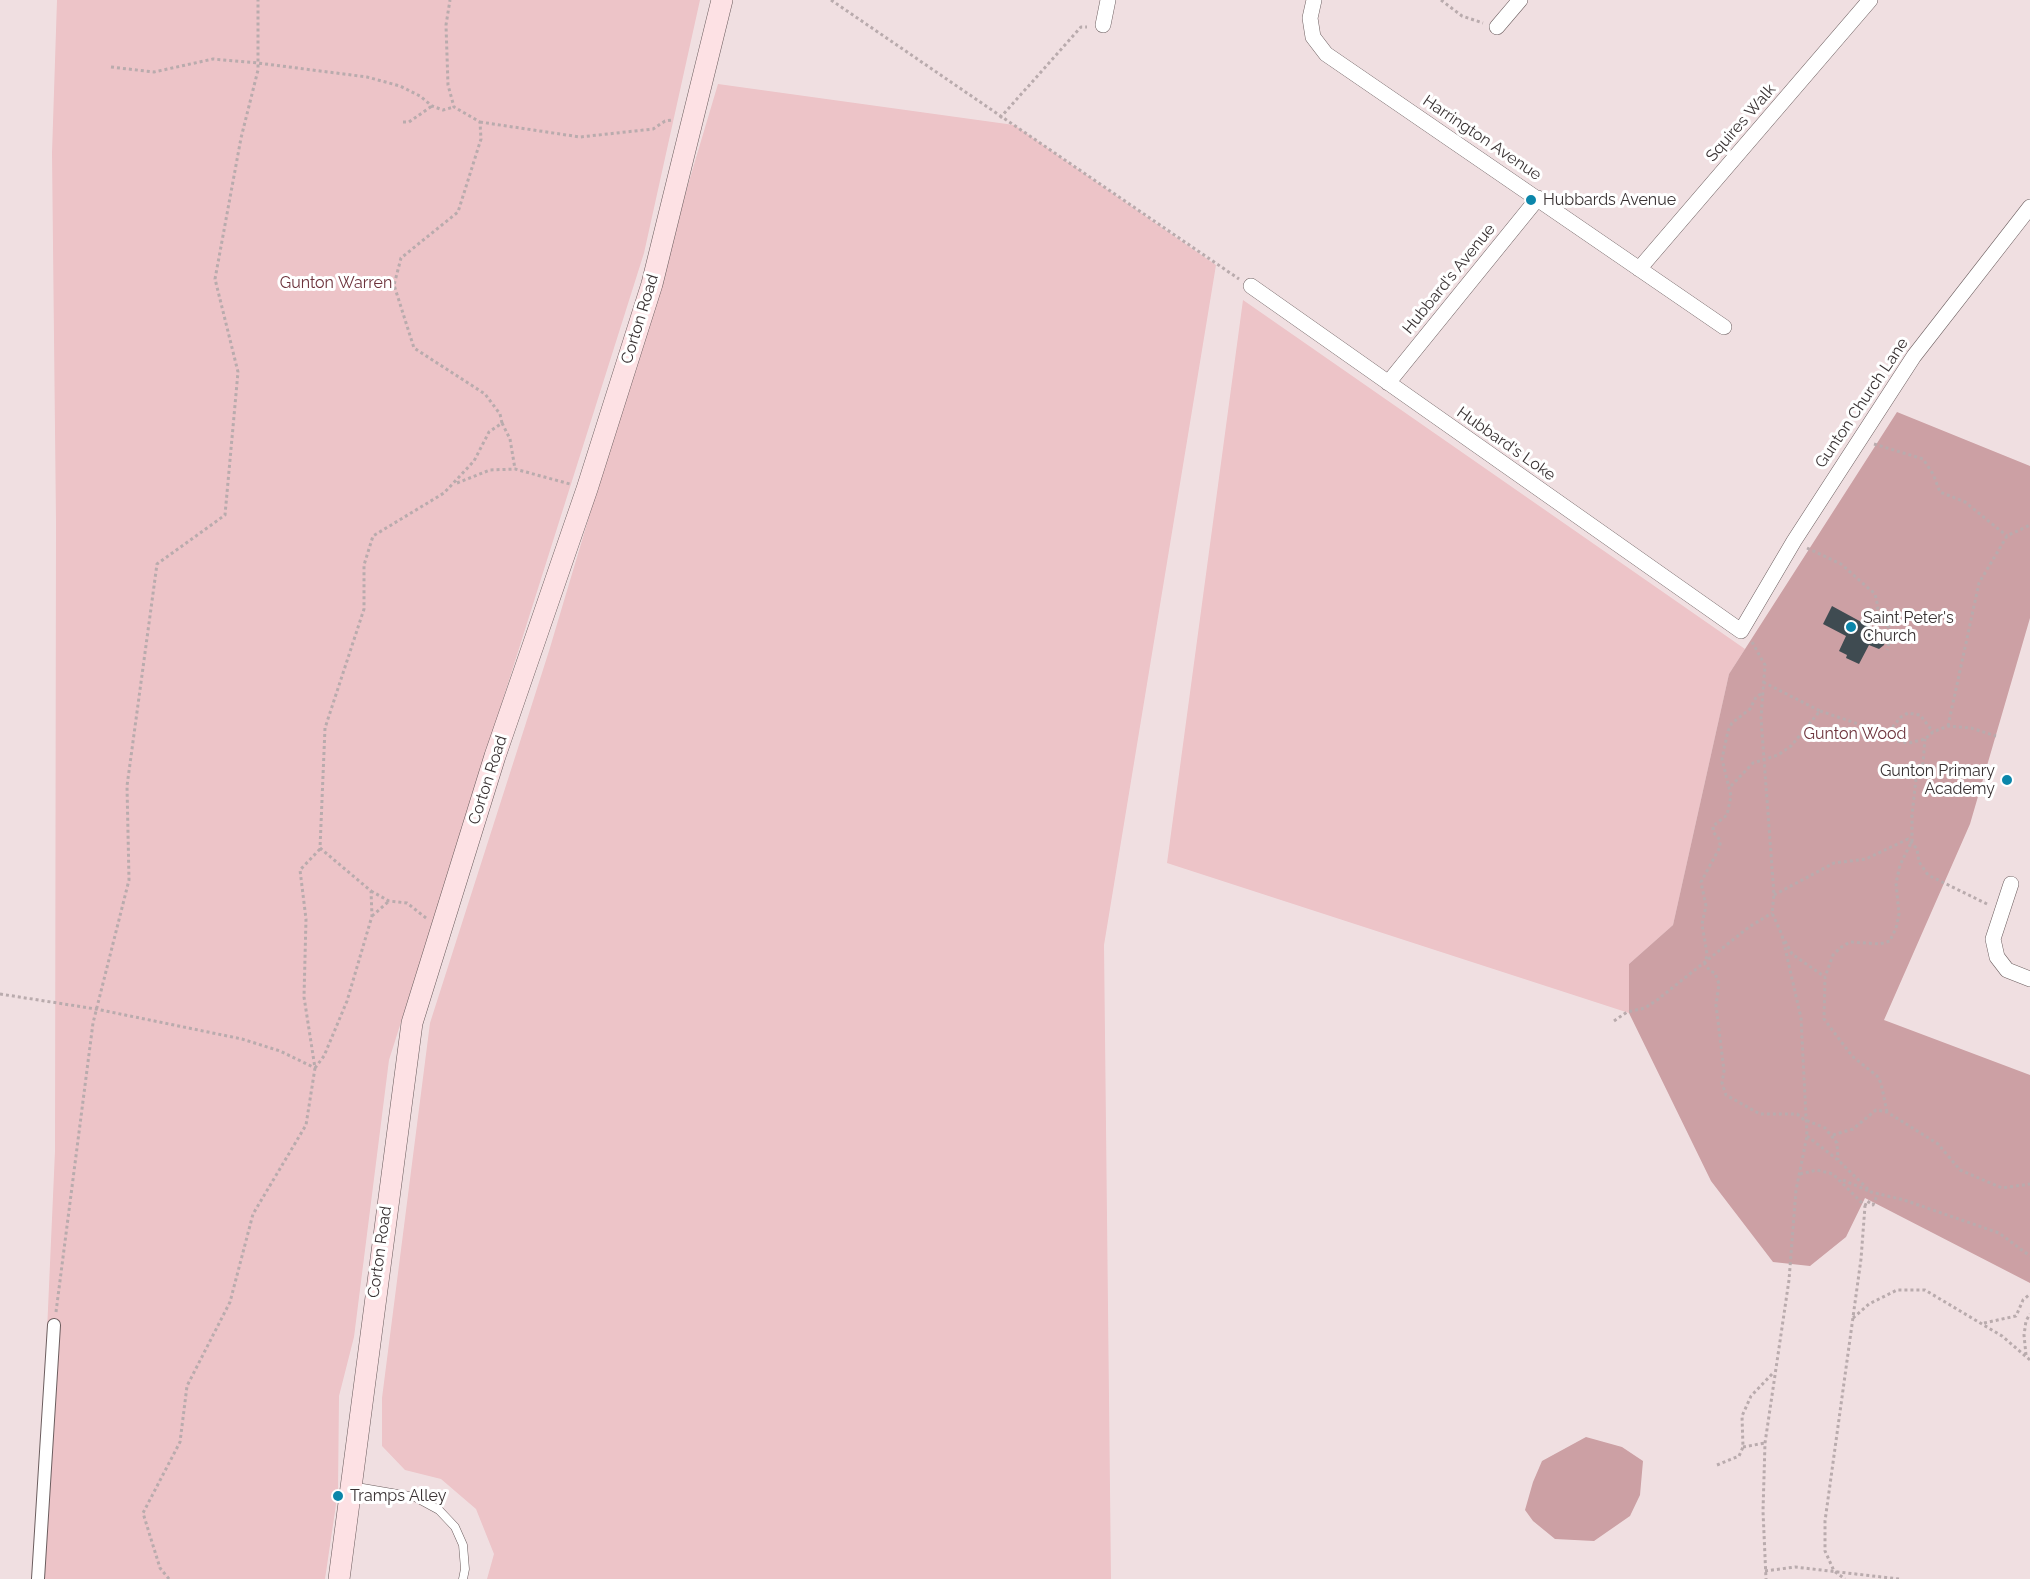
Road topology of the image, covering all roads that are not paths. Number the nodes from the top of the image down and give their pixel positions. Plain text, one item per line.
1 (722, 0) edge
2 (1108, 0) edge
3 (1314, 0) edge
4 (1520, 0) edge
5 (1870, 0) edge
6 (1103, 25) road end
7 (1497, 27) road end
8 (1538, 198) junction
9 (2030, 207) edge
10 (1639, 269) junction
11 (1251, 286) road end
12 (1724, 327) dead end
13 (1388, 383) junction
14 (1746, 636) joint
15 (2011, 884) dead end
16 (2030, 979) edge
17 (54, 1325) road end
18 (351, 1486) junction
19 (38, 1579) edge
20 (339, 1579) edge
21 (463, 1579) edge

1 - 18 main road, Corton Road
2 - 6 street
3 - 8 street, Harrington Avenue
4 - 7 street
5 - 10 street, Squires Walk
8 - 10 street, Harrington Avenue
8 - 13 street, Hubbard's Avenue
9 - 14 street, Gunton Church Lane
10 - 12 street, Harrington Avenue
11 - 13 street, Hubbard's Loke
13 - 14 street, Hubbard's Loke
15 - 16 street
17 - 19 street
18 - 20 main road, Corton Road
18 - 21 lane

